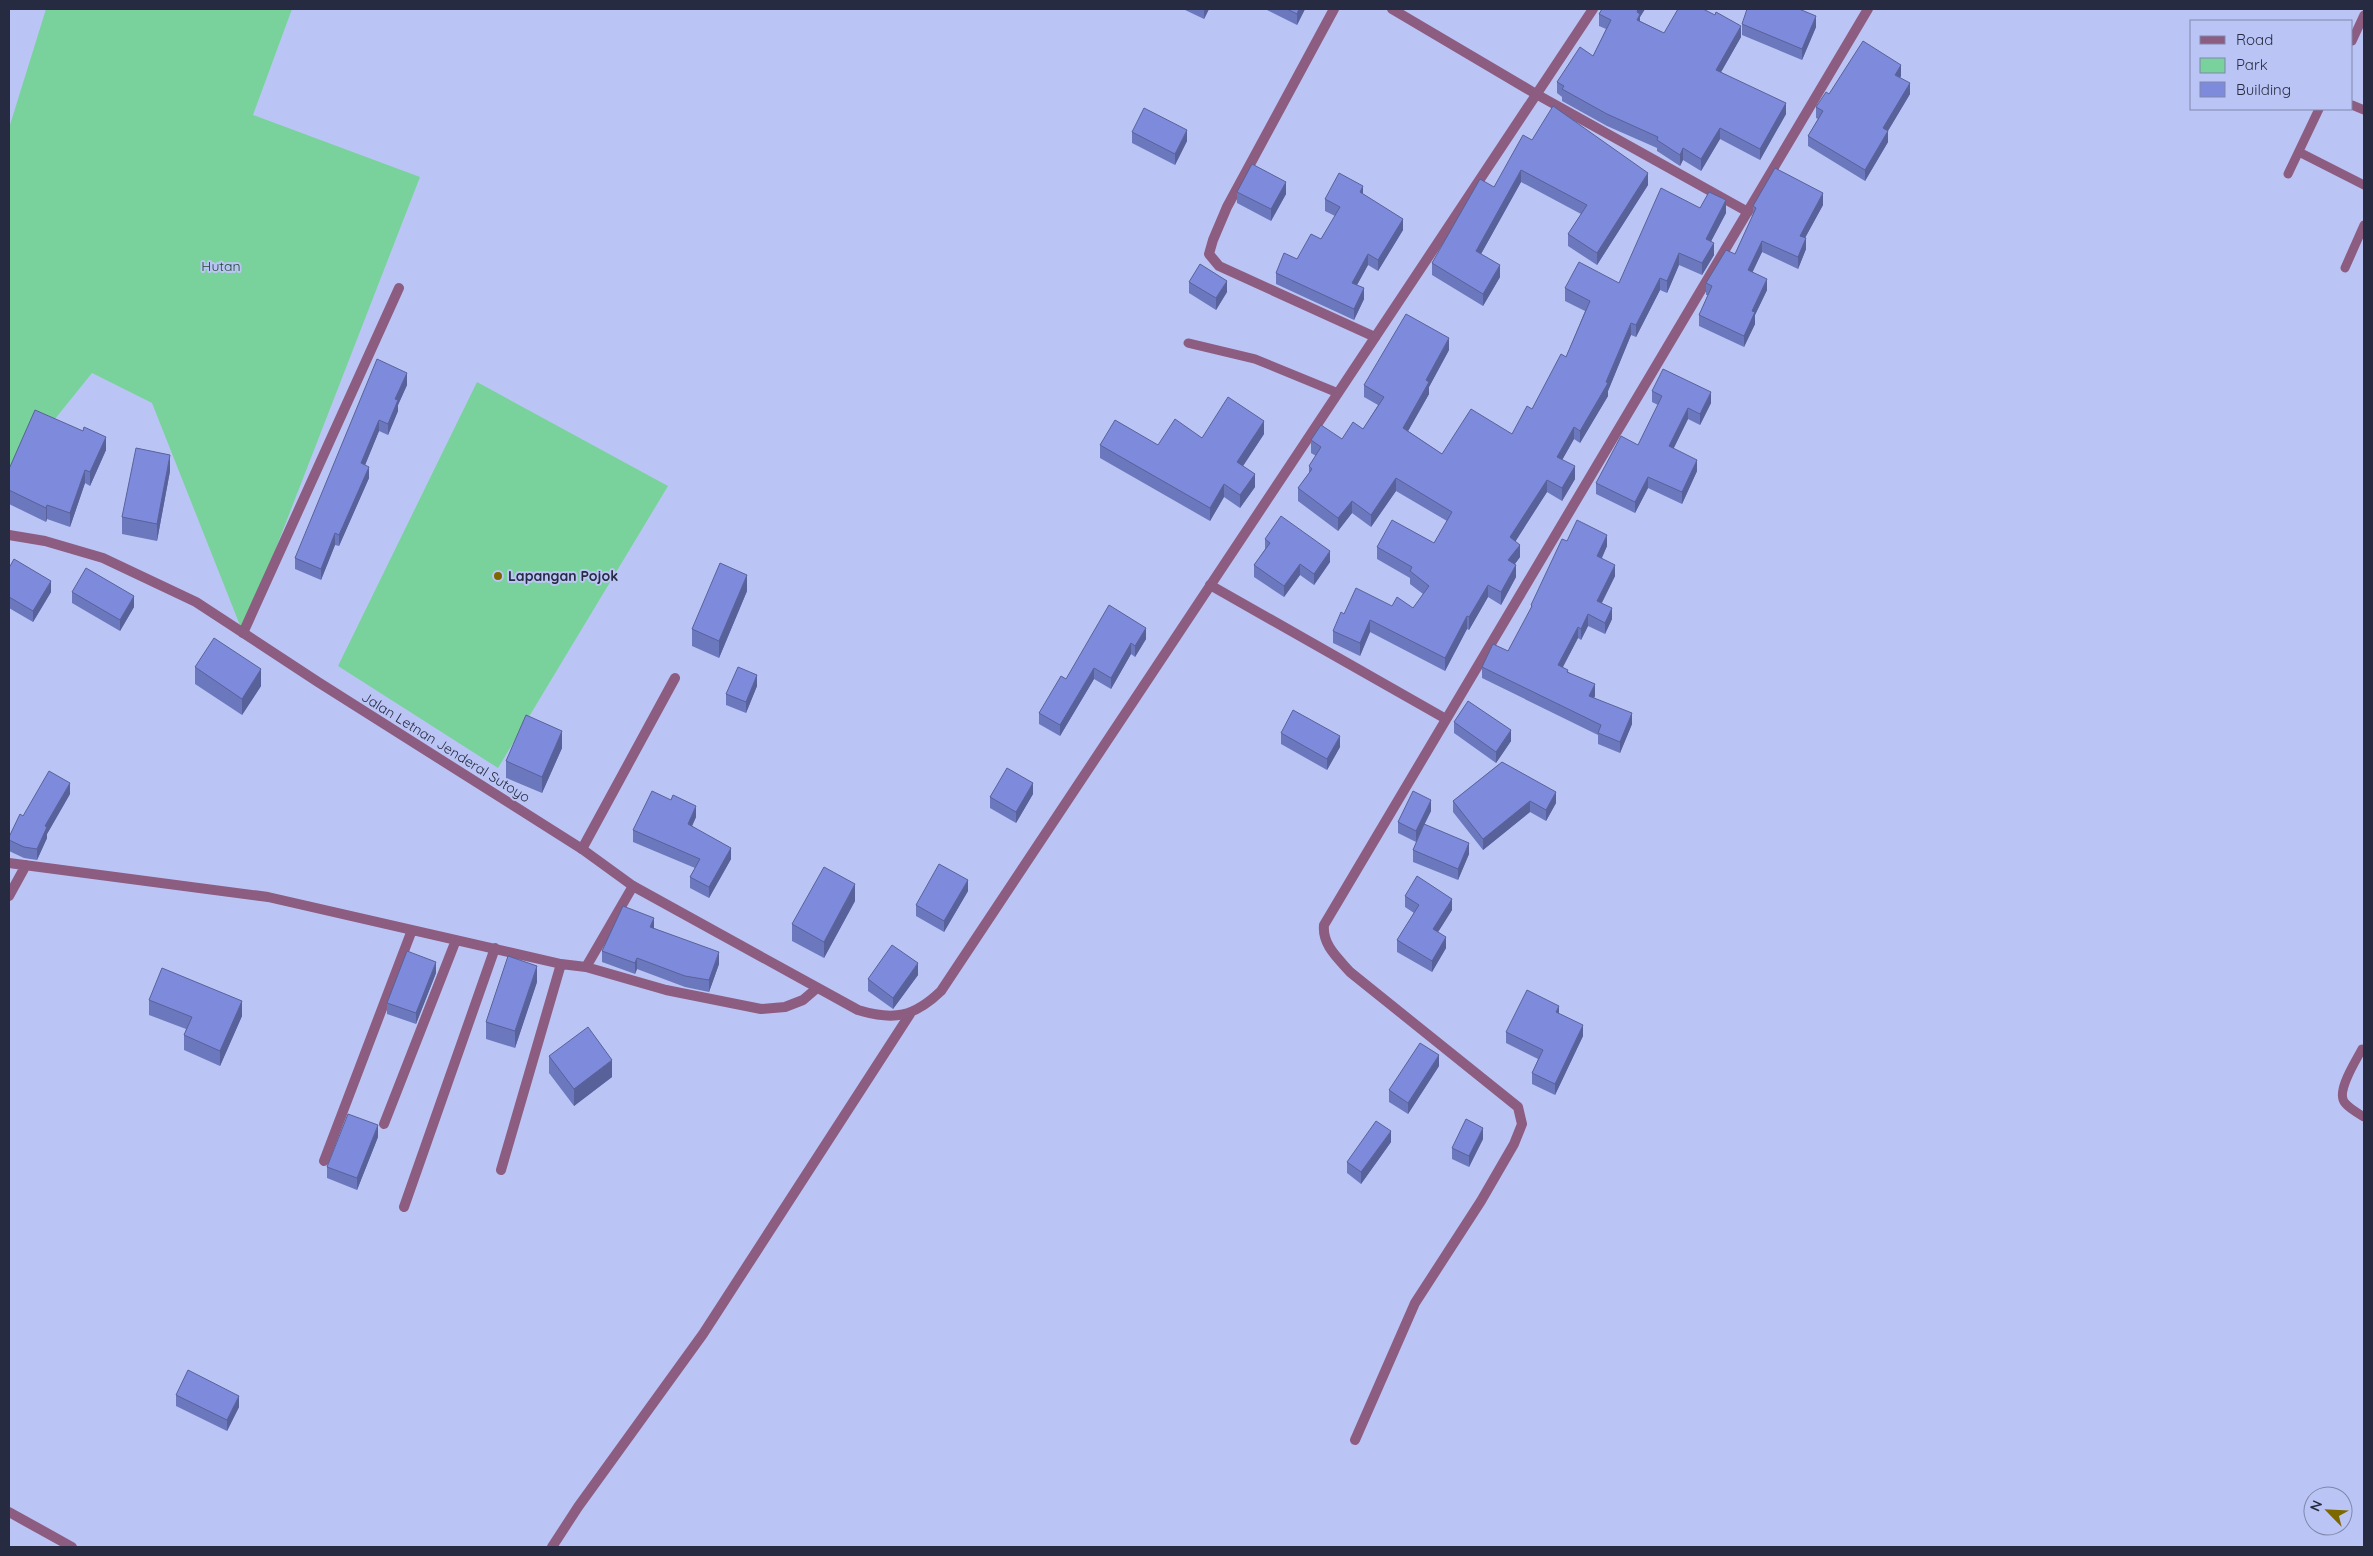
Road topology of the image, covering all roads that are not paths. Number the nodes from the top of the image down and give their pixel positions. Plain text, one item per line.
1 (1334, 9) edge
2 (1392, 9) edge
3 (1593, 9) edge
4 (1868, 9) edge
5 (2364, 15) edge
6 (2353, 39) edge
7 (1536, 94) junction
8 (2319, 110) edge
9 (2299, 152) junction
10 (2288, 174) dead end
11 (2364, 186) edge
12 (1748, 212) junction
13 (2364, 225) edge
14 (2344, 268) dead end
15 (399, 288) dead end
16 (1375, 337) junction
17 (1188, 343) dead end
18 (1338, 393) junction
19 (9, 535) edge
20 (1210, 585) junction
21 (243, 633) junction
22 (675, 678) dead end
23 (1446, 719) junction
24 (582, 849) junction
25 (9, 863) edge
26 (26, 866) junction
27 (633, 886) junction
28 (9, 896) edge
29 (412, 930) junction
30 (456, 940) junction
31 (494, 948) junction
32 (561, 964) junction
33 (586, 967) junction
34 (817, 988) junction
35 (910, 1014) junction
36 (2362, 1050) dead end
37 (2364, 1117) edge
38 (384, 1124) dead end
39 (324, 1161) dead end
40 (501, 1170) dead end
41 (404, 1207) dead end
42 (1355, 1440) dead end
43 (9, 1512) edge
44 (72, 1547) edge
45 (552, 1547) edge

1 - 16 street
2 - 7 street
3 - 7 street
4 - 12 street
5 - 6 lane
7 - 12 street
7 - 16 street
8 - 9 lane
9 - 10 lane
9 - 11 lane
12 - 23 street
13 - 14 lane
15 - 21 street
16 - 18 street
17 - 18 lane
18 - 20 street
19 - 21 street, Jalan Letnan Jenderal Sutoyo
20 - 23 street
20 - 35 street
21 - 24 street, Jalan Letnan Jenderal Sutoyo
22 - 24 street
23 - 42 street
24 - 27 street, Jalan Letnan Jenderal Sutoyo
25 - 26 street
26 - 28 street
26 - 29 street
27 - 33 street
27 - 34 street, Jalan Letnan Jenderal Sutoyo
29 - 30 street
29 - 39 street
30 - 31 street
30 - 38 street
31 - 32 street
31 - 41 street
32 - 33 street
32 - 40 street
33 - 34 street
34 - 35 street, Jalan Letnan Jenderal Sutoyo
35 - 45 street
36 - 37 lane
43 - 44 street

